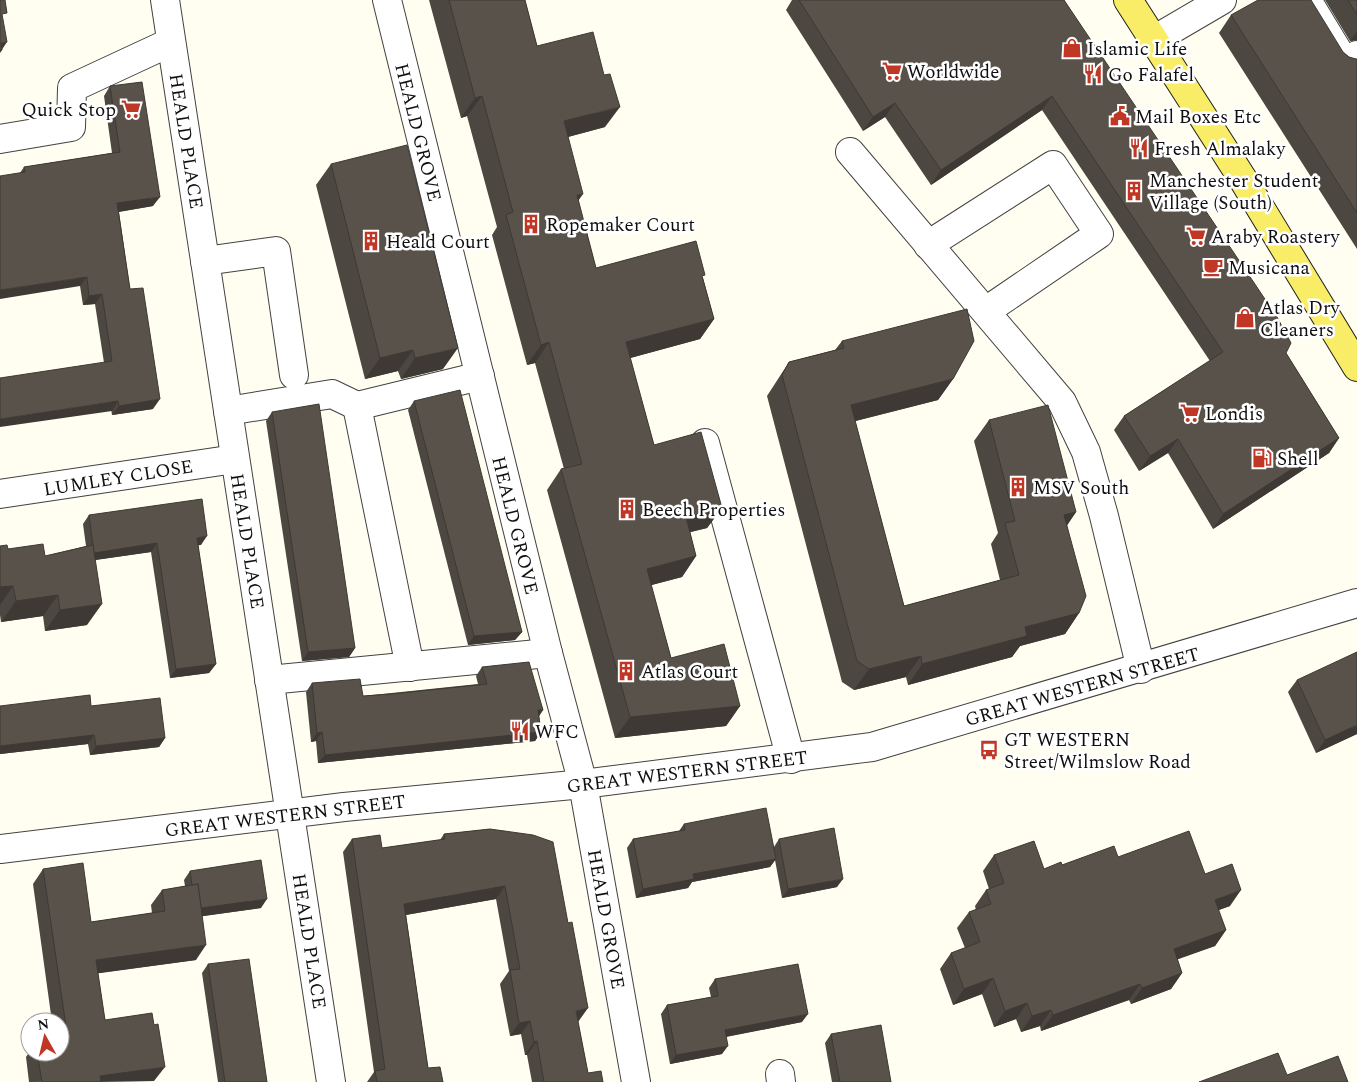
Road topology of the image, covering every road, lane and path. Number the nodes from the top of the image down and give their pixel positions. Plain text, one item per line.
1 (165, 0) edge
2 (387, 0) edge
3 (1128, 0) edge
4 (1222, 0) edge
5 (1306, 0) edge
6 (1152, 41) junction
7 (171, 42) junction
8 (1357, 54) edge
9 (0, 139) edge
10 (850, 152) dead end
11 (928, 245) junction
12 (205, 261) junction
13 (986, 311) junction
14 (1357, 367) edge
15 (294, 375) dead end
16 (480, 376) junction
17 (357, 406) junction
18 (228, 410) junction
19 (705, 443) edge
20 (235, 459) junction
21 (0, 494) edge
22 (1357, 604) edge
23 (548, 653) junction
24 (410, 666) junction
25 (1141, 669) junction
26 (269, 680) junction
27 (791, 759) junction
28 (584, 784) junction
29 (290, 813) junction
30 (0, 849) edge
31 (331, 1082) edge
32 (636, 1082) edge

1 - 7 street, HEALD PLACE
2 - 16 street, HEALD GROVE
3 - 6 main road
4 - 6 street
5 - 8 street
6 - 14 main road
7 - 9 street
7 - 12 street, HEALD PLACE
10 - 11 street
11 - 13 street
11 - 13 street
12 - 15 street
12 - 18 street, HEALD PLACE
13 - 25 street
16 - 17 street
16 - 23 street, HEALD GROVE
17 - 18 street
17 - 24 street
18 - 20 street, HEALD PLACE
19 - 27 street
20 - 21 street, LUMLEY CLOSE
20 - 26 street, HEALD PLACE
22 - 25 street, GREAT WESTERN STREET
23 - 24 street
23 - 28 street, HEALD GROVE
24 - 26 street
25 - 27 street, GREAT WESTERN STREET
26 - 29 street, HEALD PLACE
27 - 28 street, GREAT WESTERN STREET
28 - 29 street, GREAT WESTERN STREET
28 - 32 street, HEALD GROVE
29 - 30 street, GREAT WESTERN STREET
29 - 31 street, HEALD PLACE

